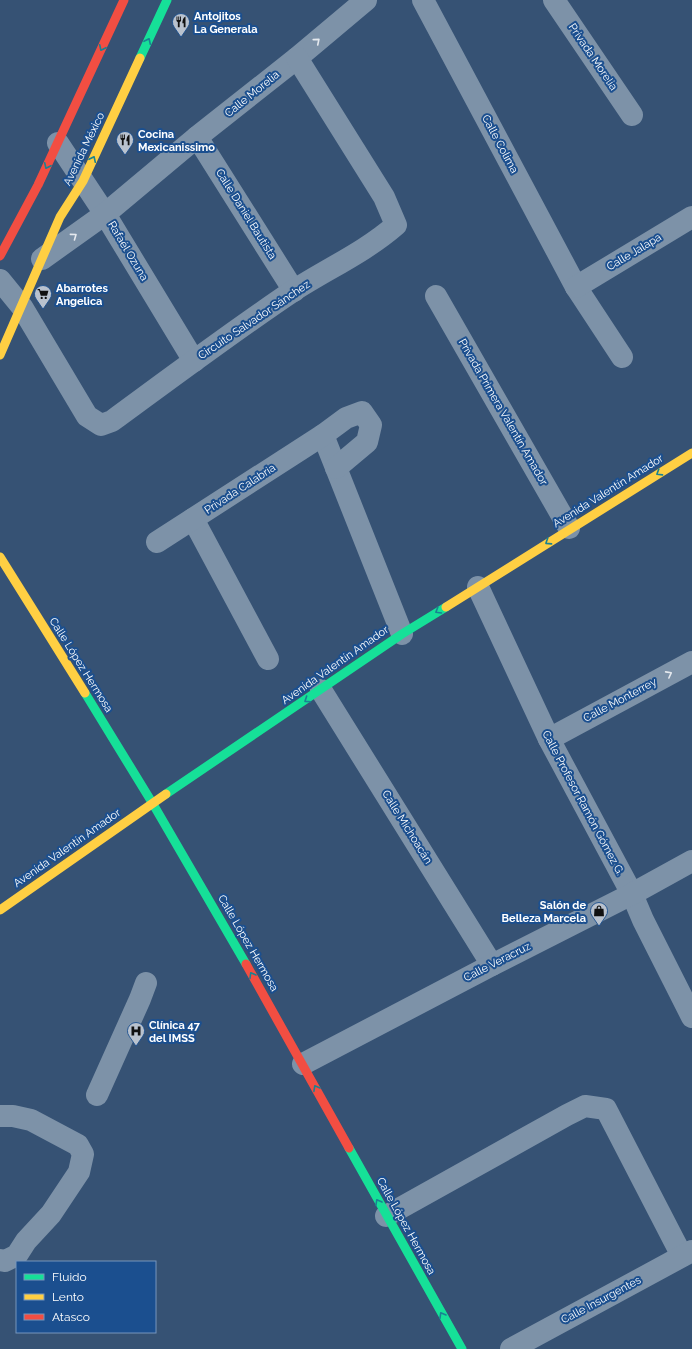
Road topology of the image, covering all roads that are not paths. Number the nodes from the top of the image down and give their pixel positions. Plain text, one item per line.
1 (124, 0) edge
2 (167, 0) edge
3 (366, 0) edge
4 (424, 0) edge
5 (554, 0) edge
6 (297, 58) junction
7 (632, 115) dead end
8 (197, 137) junction
9 (58, 143) junction
10 (83, 181) junction
11 (105, 214) junction
12 (692, 217) edge
13 (0, 256) edge
14 (42, 259) junction
15 (0, 280) edge
16 (576, 287) junction
17 (294, 291) junction
18 (436, 296) dead end
19 (22, 307) junction
20 (0, 330) edge
21 (0, 355) edge
22 (622, 357) dead end
23 (194, 361) junction
24 (323, 435) junction
25 (692, 453) edge
26 (336, 468) junction
27 (193, 519) junction
28 (569, 528) junction
29 (157, 542) dead end
30 (0, 557) edge
31 (478, 587) junction
32 (402, 634) junction
33 (268, 660) dead end
34 (692, 662) edge
35 (322, 690) junction
36 (549, 739) junction
37 (153, 803) junction
38 (692, 861) edge
39 (632, 894) junction
40 (0, 910) edge
41 (492, 965) junction
42 (146, 983) dead end
43 (692, 1017) edge
44 (303, 1064) junction
45 (98, 1095) dead end
46 (0, 1116) edge
47 (386, 1216) junction
48 (687, 1253) edge
49 (0, 1260) edge
50 (462, 1349) edge
51 (511, 1349) edge

1 -> 9 street
10 -> 2 street, Avenida México
6 -> 3 street, Calle Morelia
4 - 16 street, Calle Colima
5 - 7 street, Privada Morelia
6 - 8 street, Calle Morelia
6 - 17 street, Circuito Salvador Sánchez
8 - 11 street, Calle Morelia
8 - 17 street, Calle Daniel Bautista
9 - 10 street, Rafaél Ozuna
9 -> 13 street
10 - 11 street, Rafaél Ozuna
10 - 14 street, Avenida México
14 -> 11 street, Calle Morelia
11 - 23 street, Rafaél Ozuna
12 - 16 street, Calle Jalapa
14 - 19 street, Avenida México
15 - 19 street, Circuito Salvador Sánchez
16 - 22 street, Calle Colima
17 - 23 street, Circuito Salvador Sánchez
18 - 28 street, Privada Primera Valentín Amador
19 - 20 street, Avenida México
19 - 21 street, Avenida México
19 - 23 street, Circuito Salvador Sánchez
24 - 26 street
24 - 26 street, Privada Calabria
24 - 27 street, Privada Calabria
25 -> 28 street, Avenida Valentín Amador
26 - 32 street
27 - 29 street, Privada Calabria
27 - 33 street
28 -> 31 street, Avenida Valentín Amador
30 - 37 street, Calle López Hermosa
31 -> 32 street, Avenida Valentín Amador
31 - 36 street, Calle Profesor Ramón Gómez G.
32 - 35 street, Avenida Valentín Amador
36 -> 34 street, Calle Monterrey
35 -> 37 street, Avenida Valentín Amador
35 - 41 street, Calle Michoacán
36 - 39 street, Calle Profesor Ramón Gómez G.
37 - 40 street, Avenida Valentín Amador
44 -> 37 street, Calle López Hermosa
38 - 39 street, Calle Veracruz
39 - 41 street, Calle Veracruz
39 - 43 street, Calle Profesor Ramón Gómez G.
41 - 44 street, Calle Veracruz
42 - 45 street
47 -> 44 street, Calle López Hermosa
46 - 49 street
47 - 48 street
50 -> 47 street, Calle López Hermosa
48 - 51 street, Calle Insurgentes

